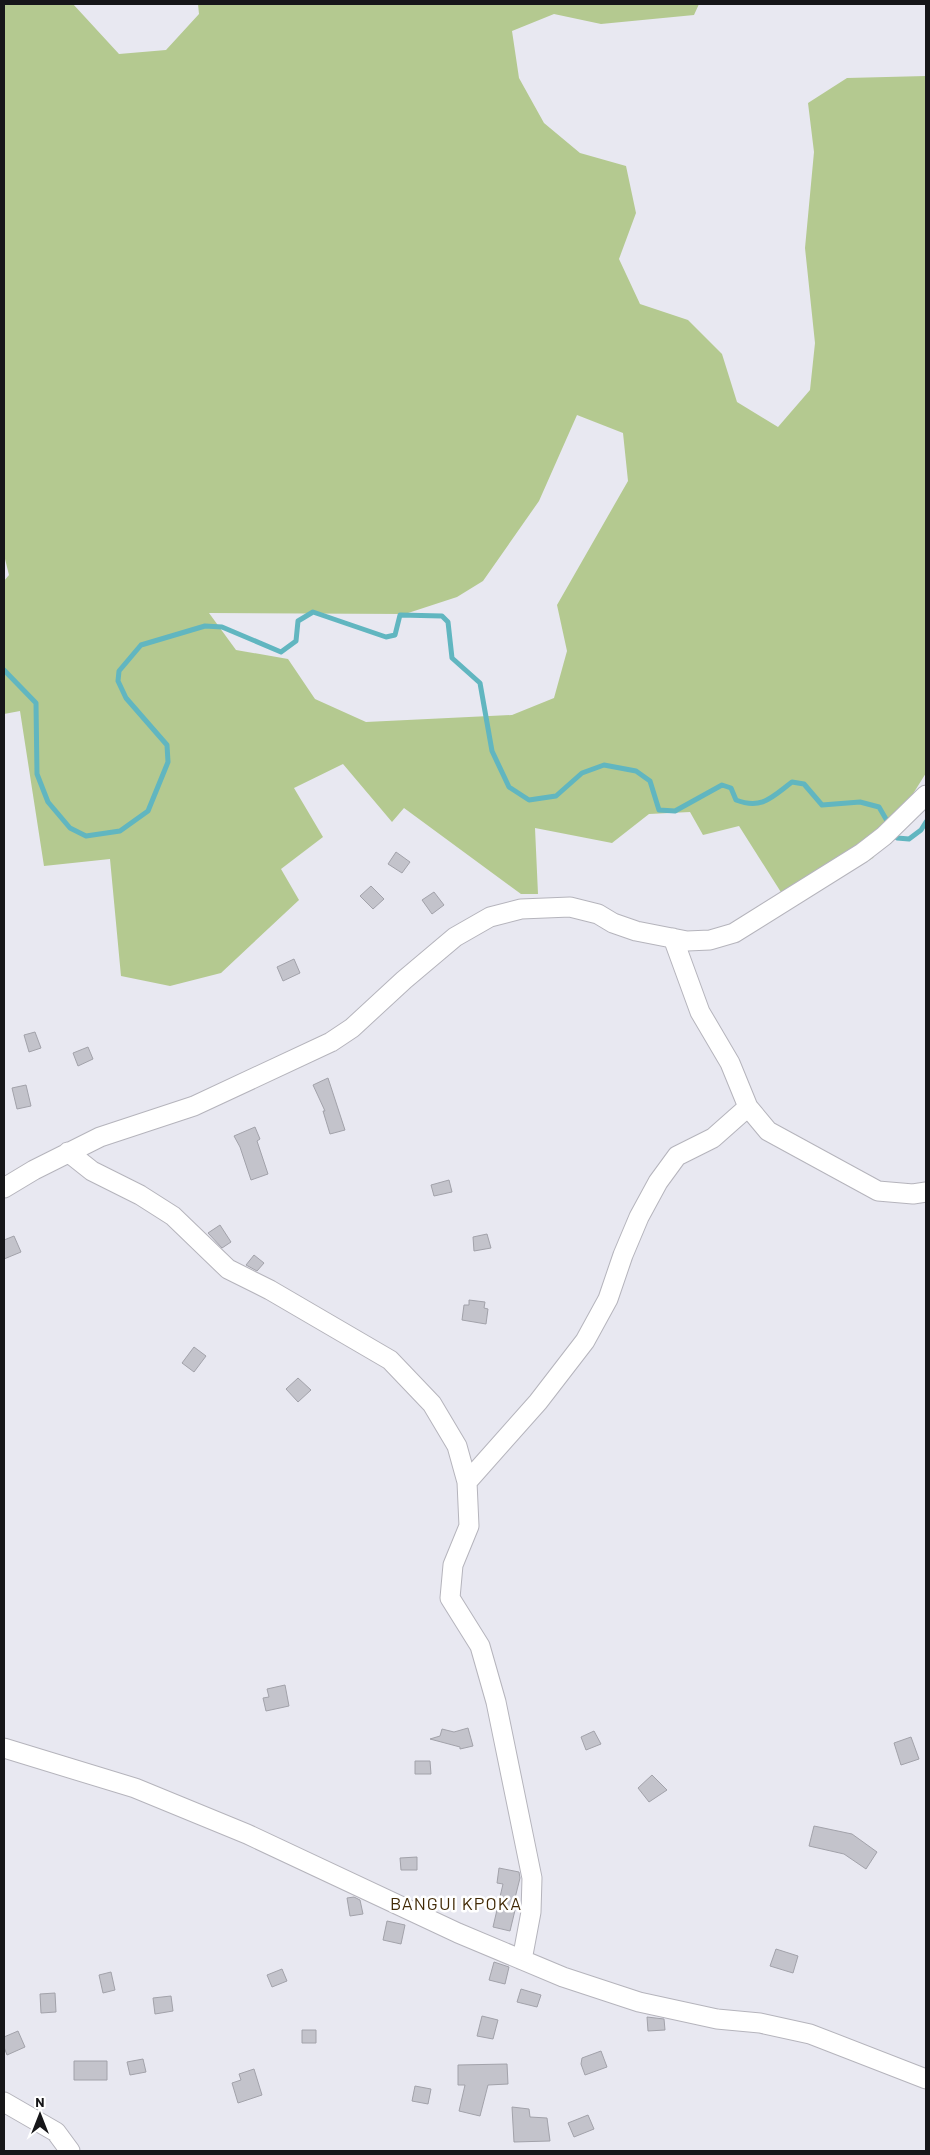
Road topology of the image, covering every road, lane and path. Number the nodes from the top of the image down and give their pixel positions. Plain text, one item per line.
1 (926, 795) edge
2 (673, 938) junction
3 (748, 1108) junction
4 (68, 1152) junction
5 (4, 1188) edge
6 (926, 1192) edge
7 (468, 1482) junction
8 (4, 1748) edge
9 (522, 1960) junction
10 (926, 2079) edge
11 (4, 2102) edge
12 (70, 2151) edge

1 - 2 street
2 - 3 street
2 - 4 street
3 - 6 street
3 - 7 street
4 - 5 street
4 - 7 street
7 - 9 street
8 - 9 street
9 - 10 street
11 - 12 street

